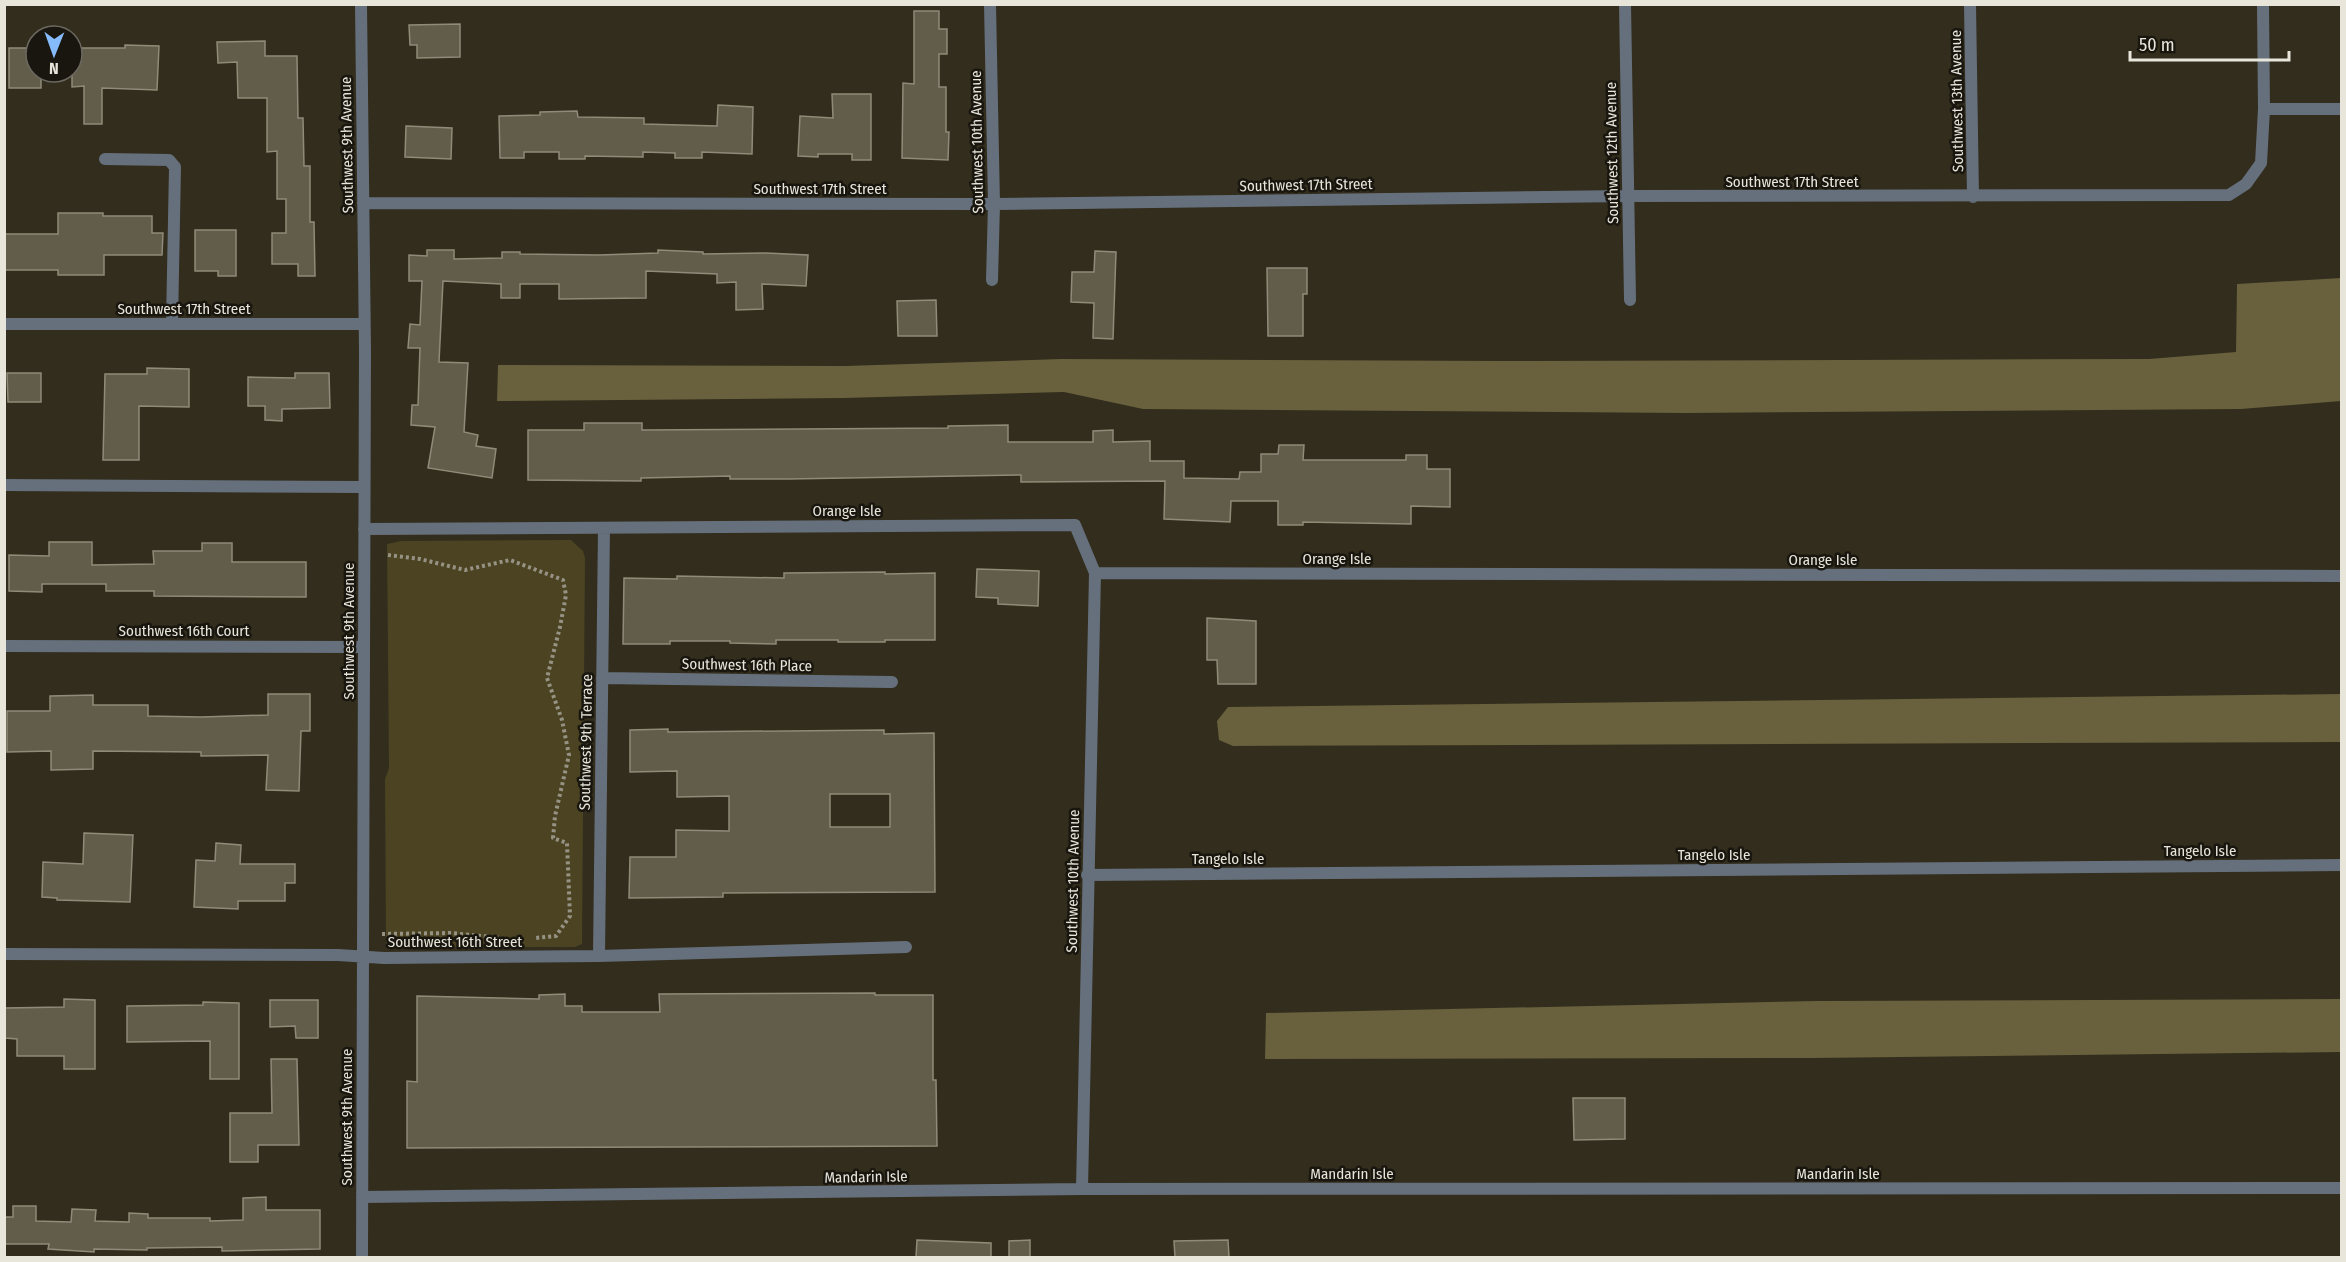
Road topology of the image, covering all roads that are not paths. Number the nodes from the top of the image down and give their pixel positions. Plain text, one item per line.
1 (361, 4) edge
2 (990, 4) edge
3 (1624, 4) edge
4 (1970, 4) edge
5 (2263, 4) edge
6 (2264, 109) junction
7 (2342, 109) edge
8 (105, 159) dead end
9 (1628, 196) junction
10 (1973, 197) junction
11 (363, 203) junction
12 (994, 204) junction
13 (992, 280) dead end
14 (1629, 300) dead end
15 (4, 324) edge
16 (172, 324) junction
17 (364, 324) junction
18 (4, 485) edge
19 (364, 487) junction
20 (604, 528) junction
21 (364, 530) junction
22 (1095, 573) junction
23 (2342, 576) edge
24 (4, 646) edge
25 (364, 647) junction
26 (602, 678) junction
27 (892, 682) dead end
28 (2342, 865) edge
29 (1087, 875) junction
30 (906, 947) dead end
31 (4, 954) edge
32 (599, 956) junction
33 (363, 957) junction
34 (2342, 1188) edge
35 (1082, 1189) junction
36 (362, 1197) junction
37 (362, 1257) edge

1 - 11 street, Southwest 9th Avenue
2 - 12 street, Southwest 10th Avenue
3 - 9 street, Southwest 12th Avenue
4 - 10 street, Southwest 13th Avenue
5 - 6 street
6 - 7 street
6 - 10 street, Southwest 17th Street
8 - 16 street
9 - 10 street, Southwest 17th Street
9 - 12 street, Southwest 17th Street
9 - 14 street, Southwest 12th Avenue
11 - 12 street, Southwest 17th Street
11 - 17 street, Southwest 9th Avenue
12 - 13 street, Southwest 10th Avenue
15 - 16 street, Southwest 17th Street
16 - 17 street, Southwest 17th Street
17 - 19 street, Southwest 9th Avenue
18 - 19 street
19 - 21 street, Southwest 9th Avenue
20 - 21 street, Orange Isle
20 - 22 street, Orange Isle
20 - 26 street, Southwest 9th Terrace
21 - 25 street, Southwest 9th Avenue
22 - 23 street, Orange Isle
22 - 29 street, Southwest 10th Avenue
24 - 25 street, Southwest 16th Court
25 - 33 street, Southwest 9th Avenue
26 - 27 street, Southwest 16th Place
26 - 32 street, Southwest 9th Terrace
28 - 29 street, Tangelo Isle
29 - 35 street, Southwest 10th Avenue
30 - 32 street, Southwest 16th Street
31 - 33 street, Southwest 16th Street
32 - 33 street, Southwest 16th Street
33 - 36 street, Southwest 9th Avenue
34 - 35 street, Mandarin Isle
35 - 36 street, Mandarin Isle
36 - 37 street, Southwest 9th Avenue

